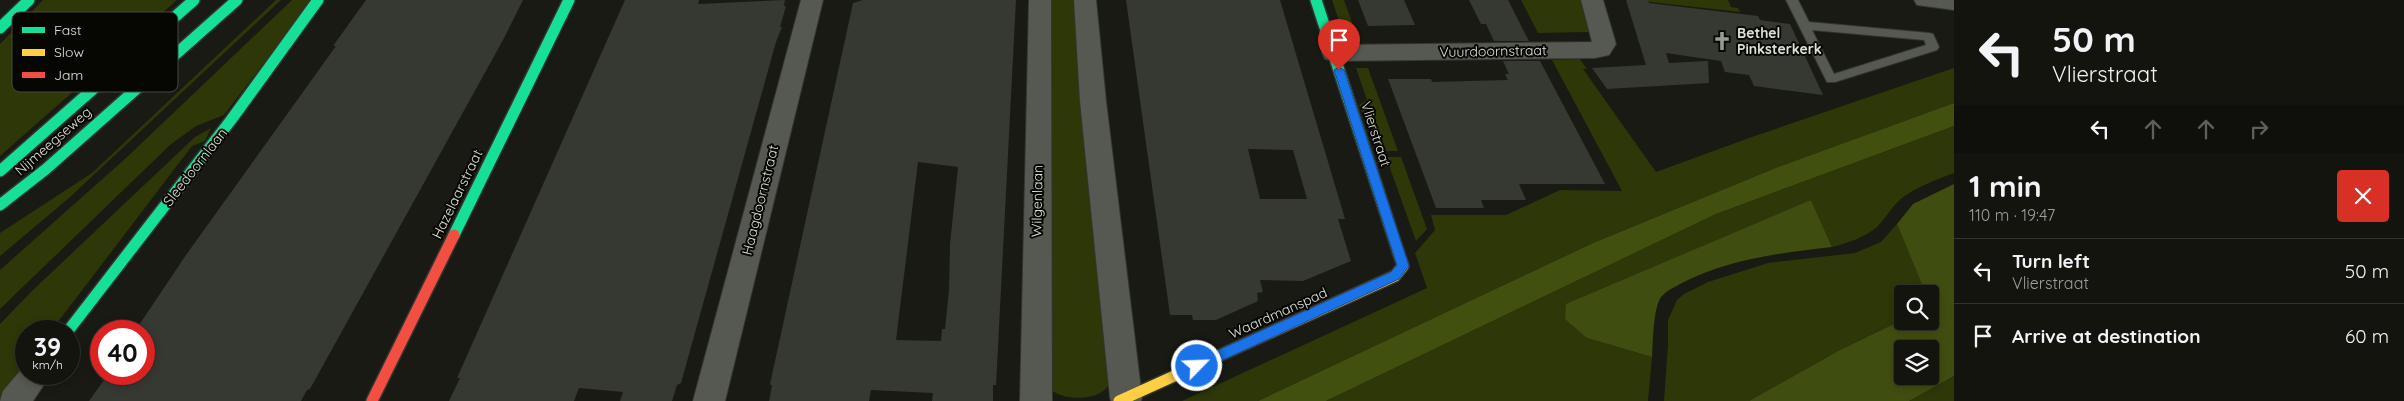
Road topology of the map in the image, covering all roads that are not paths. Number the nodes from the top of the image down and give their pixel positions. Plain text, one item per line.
1 (29, 0) edge
2 (194, 0) edge
3 (237, 0) edge
4 (252, 0) edge
5 (318, 0) edge
6 (569, 0) edge
7 (812, 0) edge
8 (1040, 0) edge
9 (1085, 0) edge
10 (1316, 0) edge
11 (1592, 0) edge
12 (1792, 0) edge
13 (1926, 0) edge
14 (1954, 3) edge
15 (17, 12) edge
16 (178, 14) edge
17 (12, 16) edge
18 (1804, 24) junction
19 (0, 28) edge
20 (184, 47) junction
21 (178, 52) edge
22 (1334, 53) junction
23 (90, 92) edge
24 (133, 92) edge
25 (0, 171) edge
26 (0, 205) edge
27 (1395, 276) joint
28 (76, 320) edge
29 (26, 385) edge
30 (1122, 399) edge
31 (14, 401) edge
32 (372, 401) edge
33 (709, 401) edge
34 (1036, 401) edge

1 - 15 street
2 - 16 street
3 - 20 street, Nijmeegseweg
4 - 20 street
5 - 28 street, Sleedoornlaan
6 - 32 street, Hazelaarstraat
7 - 33 street, Haagdoornstraat
8 - 34 street, Wilgenlaan
9 - 30 street
10 - 22 street, Vlierstraat
11 - 22 street, Vuurdoornstraat
12 - 18 lane
13 - 14 street
17 - 19 street
18 - 18 lane
20 - 21 street, Nijmeegseweg
22 - 27 street, Vlierstraat
23 - 25 street
24 - 26 street, Nijmeegseweg
27 - 30 street, Waardmanspad
29 - 31 street

